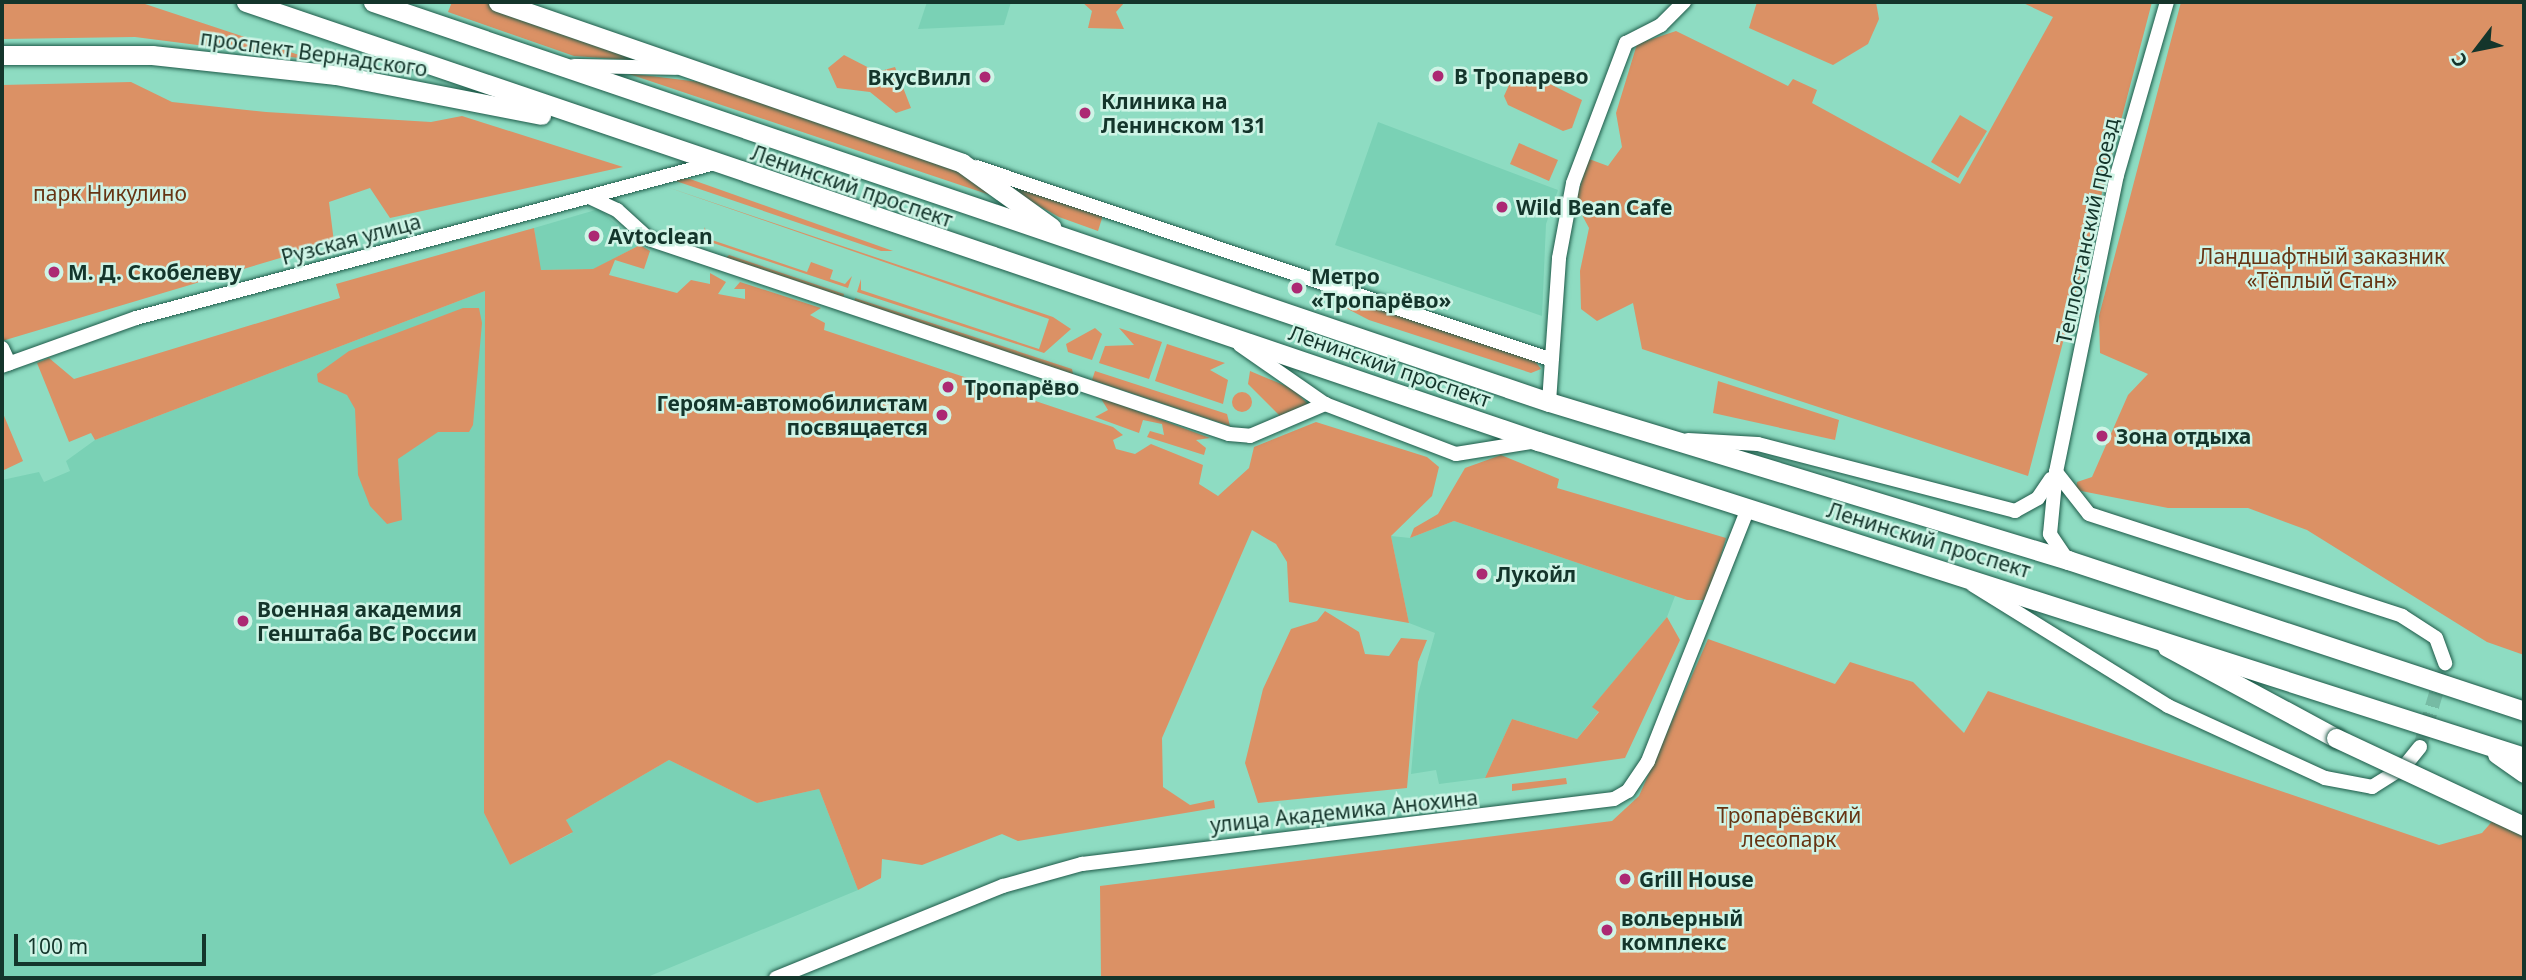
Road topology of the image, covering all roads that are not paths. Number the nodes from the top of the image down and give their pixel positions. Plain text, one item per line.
1 (246, 2) edge
2 (373, 2) edge
3 (498, 2) edge
4 (1684, 2) edge
5 (2167, 2) edge
6 (2, 55) edge
7 (558, 65) junction
8 (691, 69) junction
9 (617, 131) junction
10 (715, 163) junction
11 (962, 163) junction
12 (589, 197) junction
13 (1067, 239) junction
14 (1219, 331) junction
15 (2, 348) edge
16 (1552, 360) junction
17 (5, 365) edge
18 (1549, 402) junction
19 (1325, 404) junction
20 (1667, 440) junction
21 (1538, 441) junction
22 (2056, 472) junction
23 (1748, 509) junction
24 (2068, 560) junction
25 (1951, 570) junction
26 (2132, 627) junction
27 (2445, 663) dead end
28 (2524, 711) edge
29 (2473, 737) junction
30 (2420, 747) tunnel mouth
31 (2524, 757) edge
32 (2524, 773) edge
33 (2524, 826) edge
34 (776, 978) edge

1 - 9 main road, Ленинский проспект
2 - 7 main road, Ленинский проспект
3 - 8 main road
4 - 16 street
5 - 22 street, Теплостанский проезд
6 - 9 main road, проспект Вернадского
7 - 8 street
7 - 13 main road, Ленинский проспект
8 - 11 main road
9 - 10 main road, Ленинский проспект
10 - 12 street, Рузская улица
10 - 14 main road, Ленинский проспект
11 - 13 main road
11 - 16 street
12 - 17 street, Рузская улица
12 - 19 street
13 - 18 main road, Ленинский проспект
14 - 19 street
14 - 21 main road, Ленинский проспект
15 - 17 street
16 - 18 street
18 - 20 main road, Ленинский проспект
19 - 21 street
20 - 22 street
20 - 24 main road, Ленинский проспект
21 - 23 main road, Ленинский проспект
22 - 24 street, Теплостанский проезд
22 - 27 street
23 - 25 main road, Ленинский проспект
23 - 34 street, улица Академика Анохина
24 - 28 main road, Ленинский проспект
25 - 26 main road, Ленинский проспект
25 - 30 street
26 - 29 main road, Ленинский проспект
26 - 33 main road, bridge
29 - 31 main road, Ленинский проспект
29 - 32 main road

